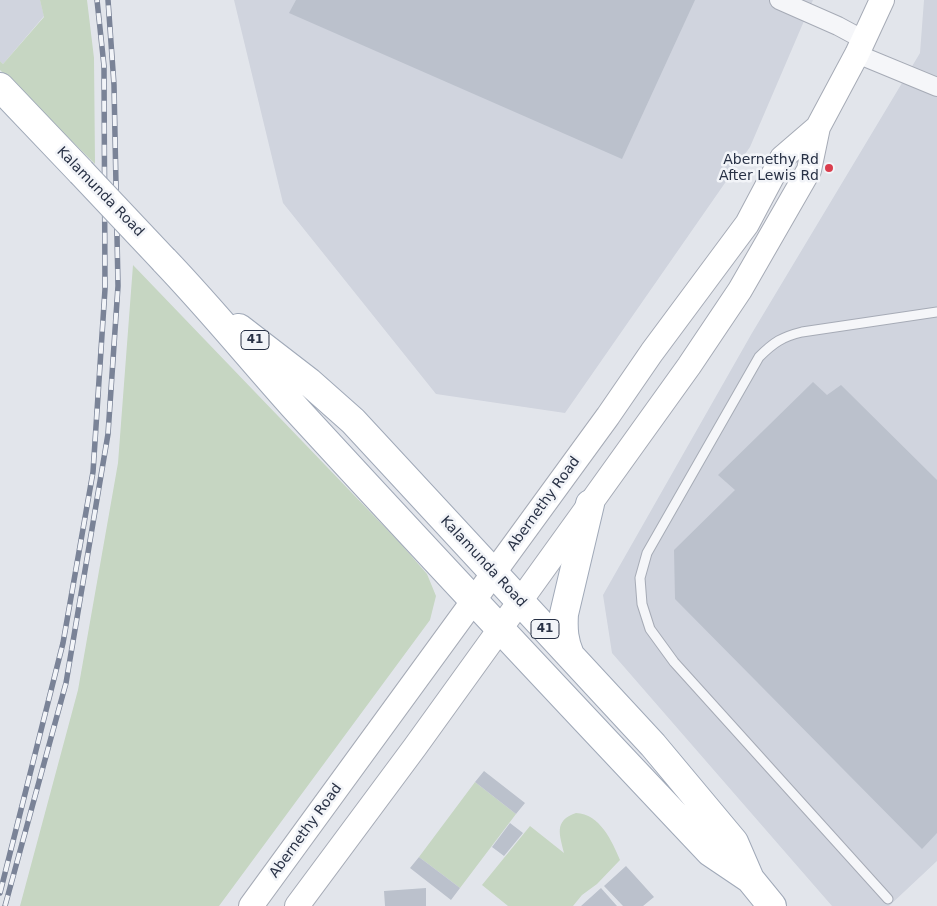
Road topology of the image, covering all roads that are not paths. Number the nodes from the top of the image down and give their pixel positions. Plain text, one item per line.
1 (779, 0) edge
2 (882, 0) edge
3 (861, 47) junction
4 (0, 87) edge
5 (937, 87) edge
6 (818, 127) junction
7 (200, 298) junction
8 (937, 312) edge
9 (590, 504) junction
10 (493, 574) junction
11 (474, 601) junction
12 (519, 602) junction
13 (500, 628) junction
14 (571, 657) junction
15 (750, 879) junction
16 (888, 899) dead end
17 (250, 906) edge
18 (297, 906) edge
19 (772, 906) edge

1 - 3 street
2 - 3 main road, Abernethy Road
3 - 5 street
3 - 6 main road, Abernethy Road
4 - 7 main road, Kalamunda Road / 41, bridge
6 - 9 main road, Abernethy Road
6 - 10 main road, Abernethy Road
7 - 10 main road, Kalamunda Road / 41
7 - 11 main road, Kalamunda Road
8 - 16 lane
9 - 12 main road, Abernethy Road
9 - 14 main road
10 - 11 main road, Abernethy Road
10 - 12 main road, Kalamunda Road
11 - 13 main road, Kalamunda Road
11 - 17 main road, Abernethy Road
12 - 13 main road, Abernethy Road
12 - 14 main road, Kalamunda Road / 41
13 - 15 main road, Kalamunda Road / 41
13 - 18 main road, Abernethy Road
14 - 15 main road, Kalamunda Road / 41
15 - 19 main road, Kalamunda Road

